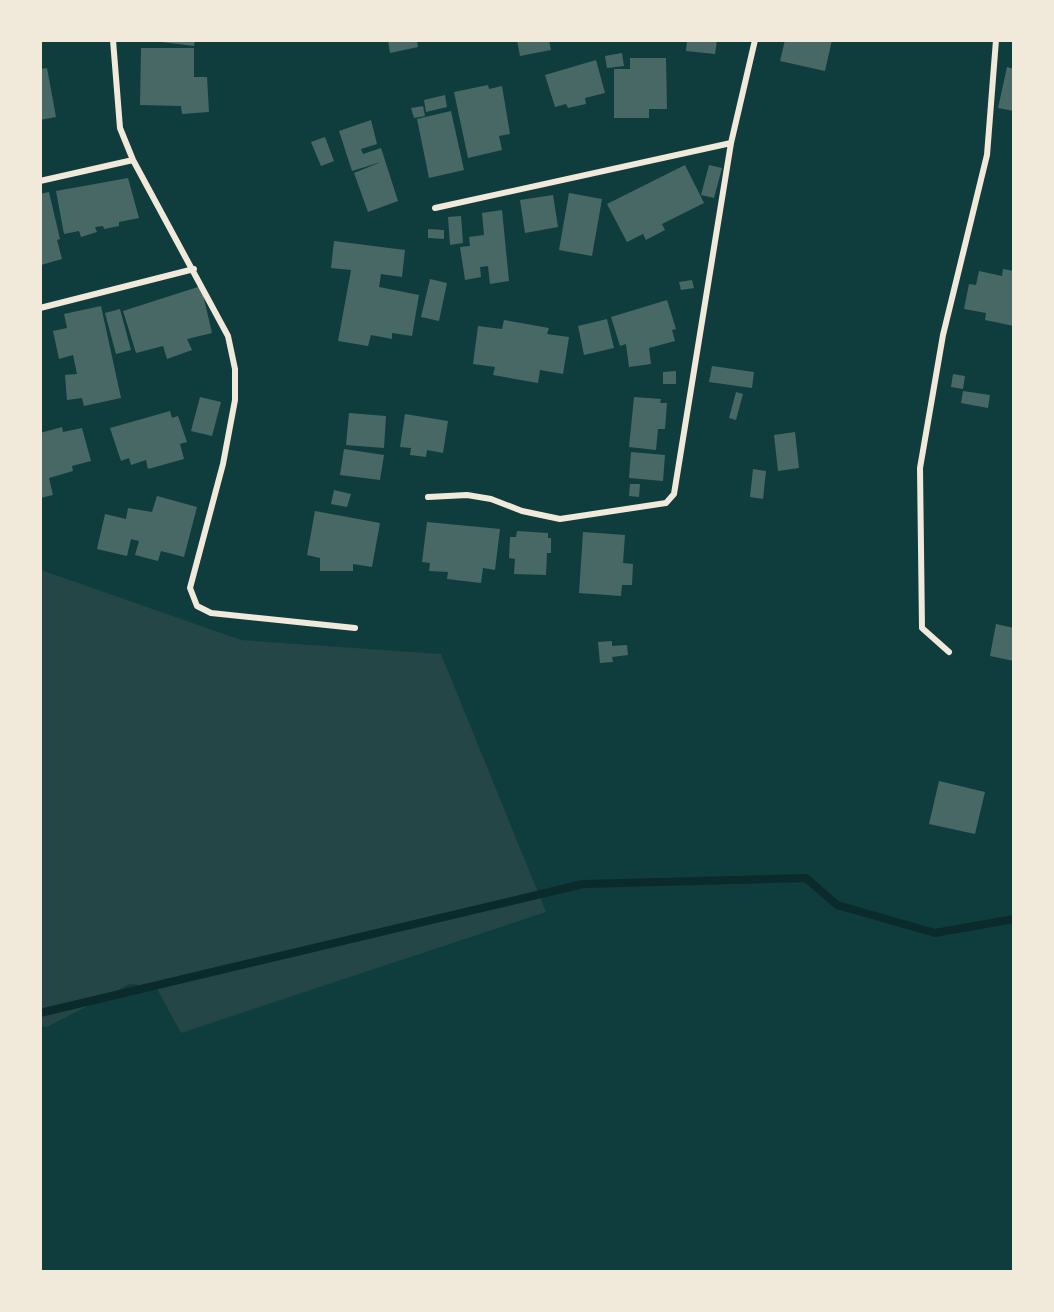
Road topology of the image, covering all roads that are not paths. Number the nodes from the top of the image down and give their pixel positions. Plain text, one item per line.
1 (113, 40) edge
2 (755, 40) edge
3 (996, 40) edge
4 (731, 143) junction
5 (133, 160) junction
6 (40, 182) edge
7 (435, 207) dead end
8 (194, 269) junction
9 (40, 308) edge
10 (428, 497) dead end
11 (355, 628) dead end
12 (949, 652) dead end

1 - 5 street
2 - 4 street
3 - 12 street
4 - 7 street
4 - 10 street
5 - 6 street
5 - 8 street
8 - 9 street
8 - 11 street

